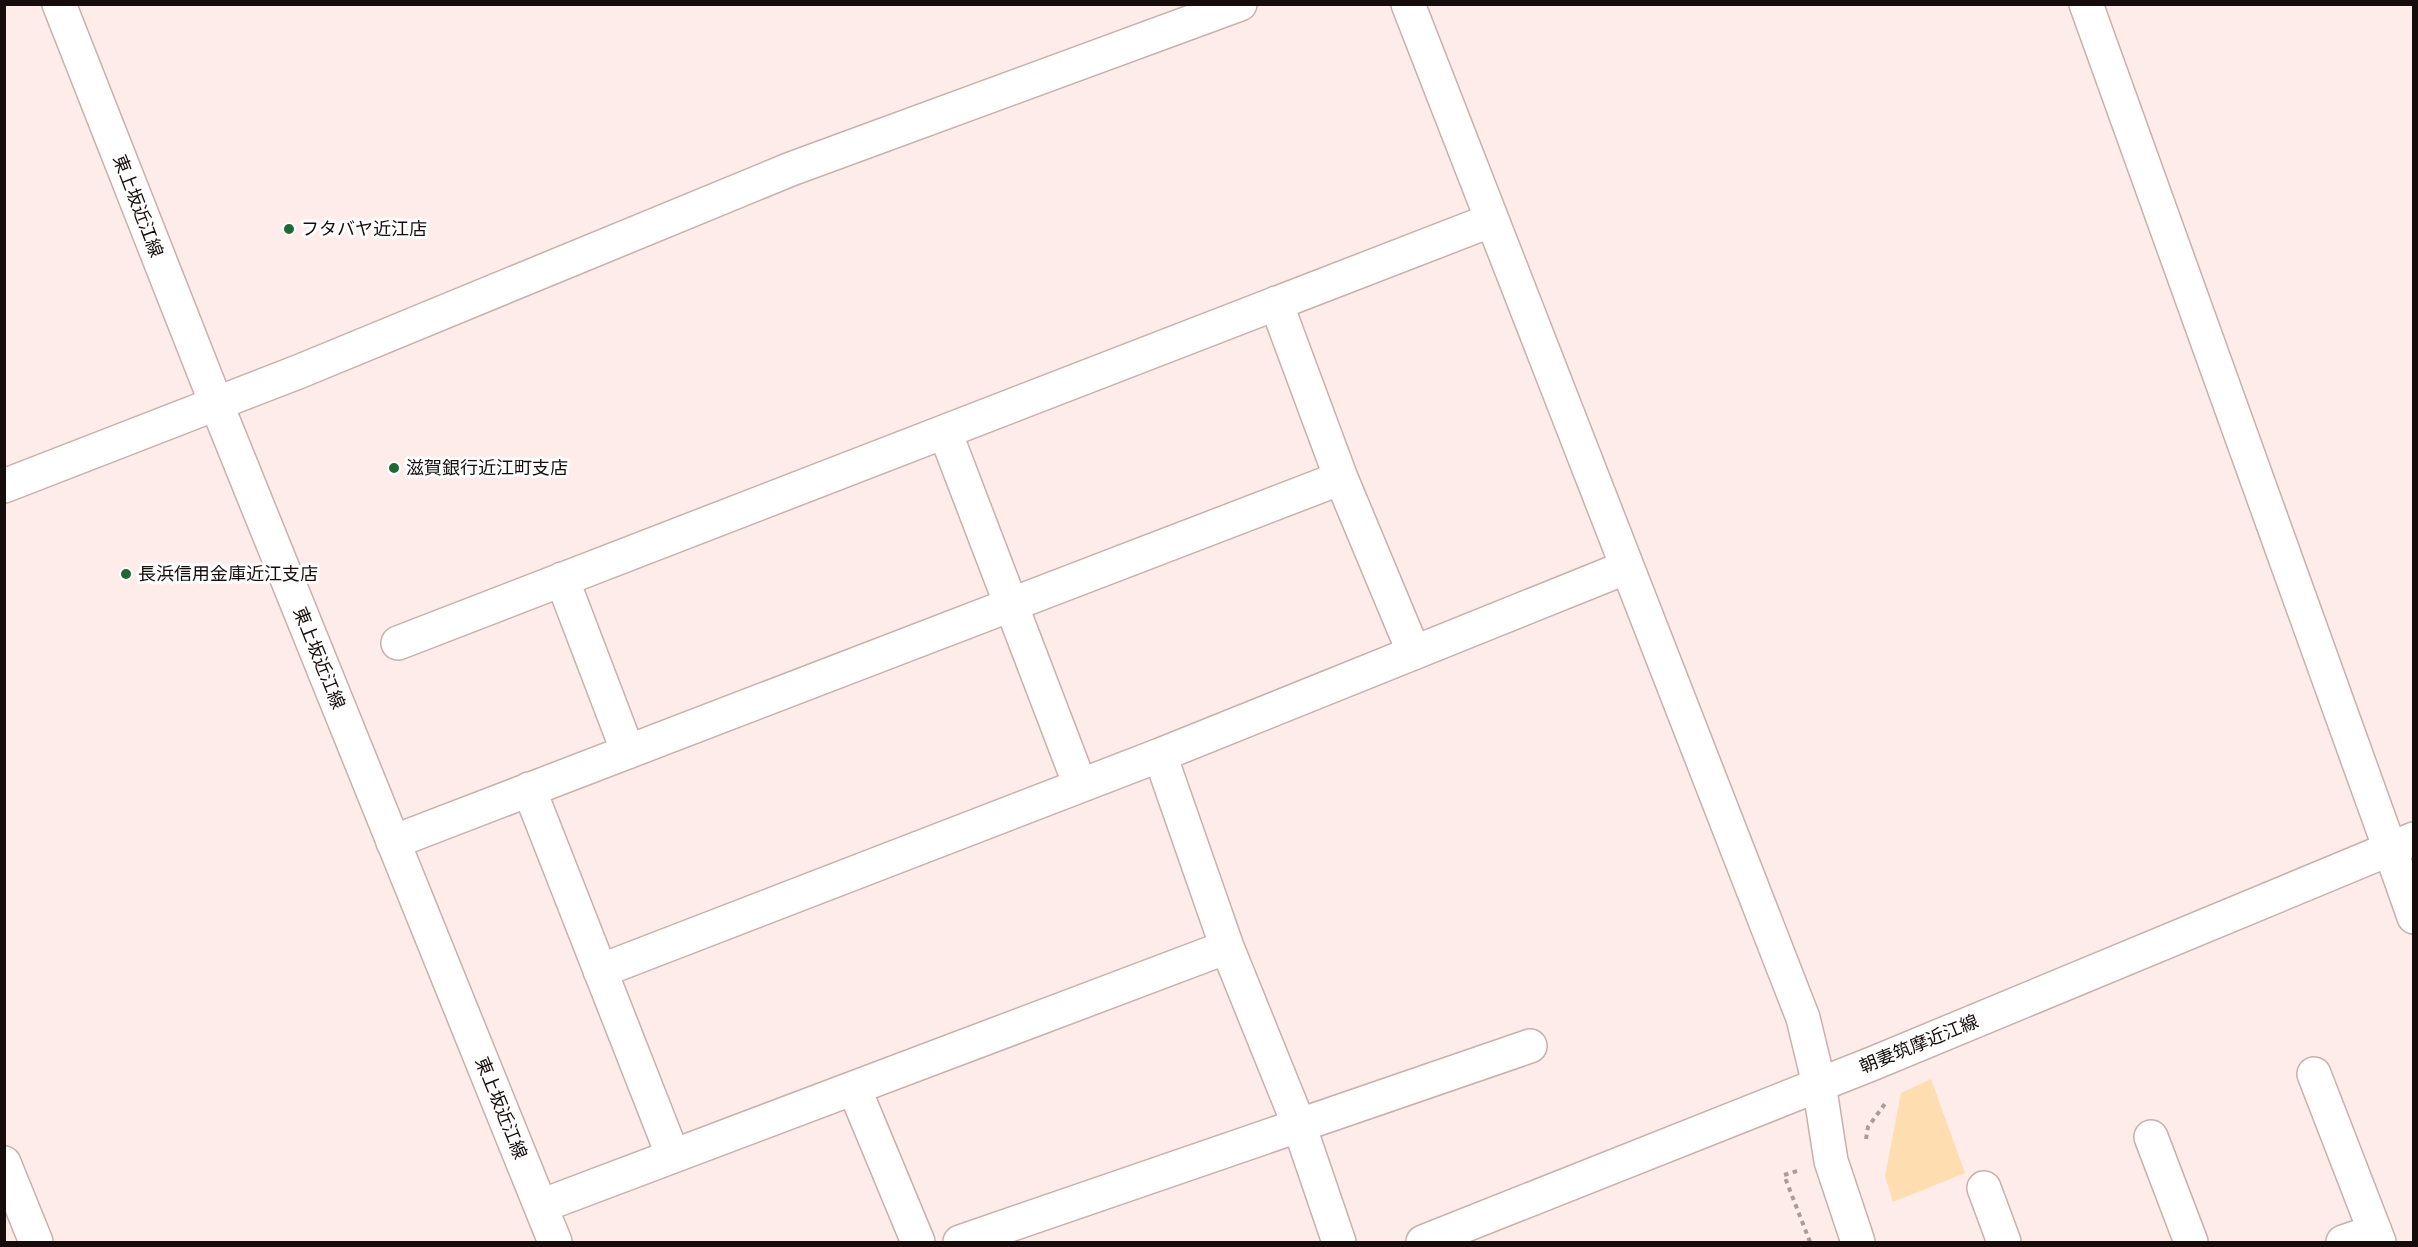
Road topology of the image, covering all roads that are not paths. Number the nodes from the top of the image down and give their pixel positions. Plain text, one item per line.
1 (59, 4) edge
2 (1240, 4) edge
3 (1408, 4) edge
4 (2086, 4) edge
5 (1492, 220) junction
6 (1276, 303) junction
7 (216, 403) junction
8 (945, 432) junction
9 (1341, 478) junction
10 (4, 486) edge
11 (1627, 567) junction
12 (562, 579) junction
13 (1011, 604) junction
14 (398, 643) dead end
15 (1414, 653) junction
16 (628, 752) junction
17 (1160, 754) junction
18 (1080, 785) junction
19 (529, 789) junction
20 (393, 842) junction
21 (2402, 844) edge
22 (2414, 917) edge
23 (1227, 947) junction
24 (600, 971) junction
25 (1530, 1046) dead end
26 (2314, 1074) dead end
27 (1819, 1083) junction
28 (854, 1088) junction
29 (1299, 1125) junction
30 (2151, 1137) dead end
31 (673, 1156) junction
32 (4, 1163) edge
33 (1984, 1188) dead end
34 (541, 1206) junction
35 (2377, 1237) edge
36 (36, 1242) edge
37 (555, 1242) edge
38 (918, 1242) edge
39 (960, 1242) edge
40 (1339, 1242) edge
41 (1423, 1242) edge
42 (1858, 1242) edge
43 (2004, 1242) edge
44 (2191, 1242) edge
45 (2343, 1242) edge

1 - 7 street, 東上坂近江線
2 - 7 street
3 - 5 street
4 - 21 street
5 - 6 street
5 - 11 street
6 - 8 street
6 - 9 street
7 - 10 street
7 - 20 street, 東上坂近江線
8 - 12 street
8 - 13 street
9 - 13 street
9 - 15 street
11 - 15 street
11 - 27 street
12 - 14 street
12 - 16 street
13 - 16 street
13 - 18 street
15 - 17 street
16 - 19 street
17 - 18 street
17 - 23 street
18 - 24 street
19 - 20 street
19 - 24 street
20 - 34 street, 東上坂近江線
21 - 22 street
21 - 27 street, 朝妻筑摩近江線
23 - 28 street
23 - 29 street
24 - 31 street
25 - 29 street
26 - 35 street
27 - 41 street, 朝妻筑摩近江線
27 - 42 street
28 - 31 street
28 - 38 street
29 - 39 street
29 - 40 street
30 - 44 street
31 - 34 street
32 - 36 street
33 - 43 street
34 - 37 street, 東上坂近江線
35 - 45 street

